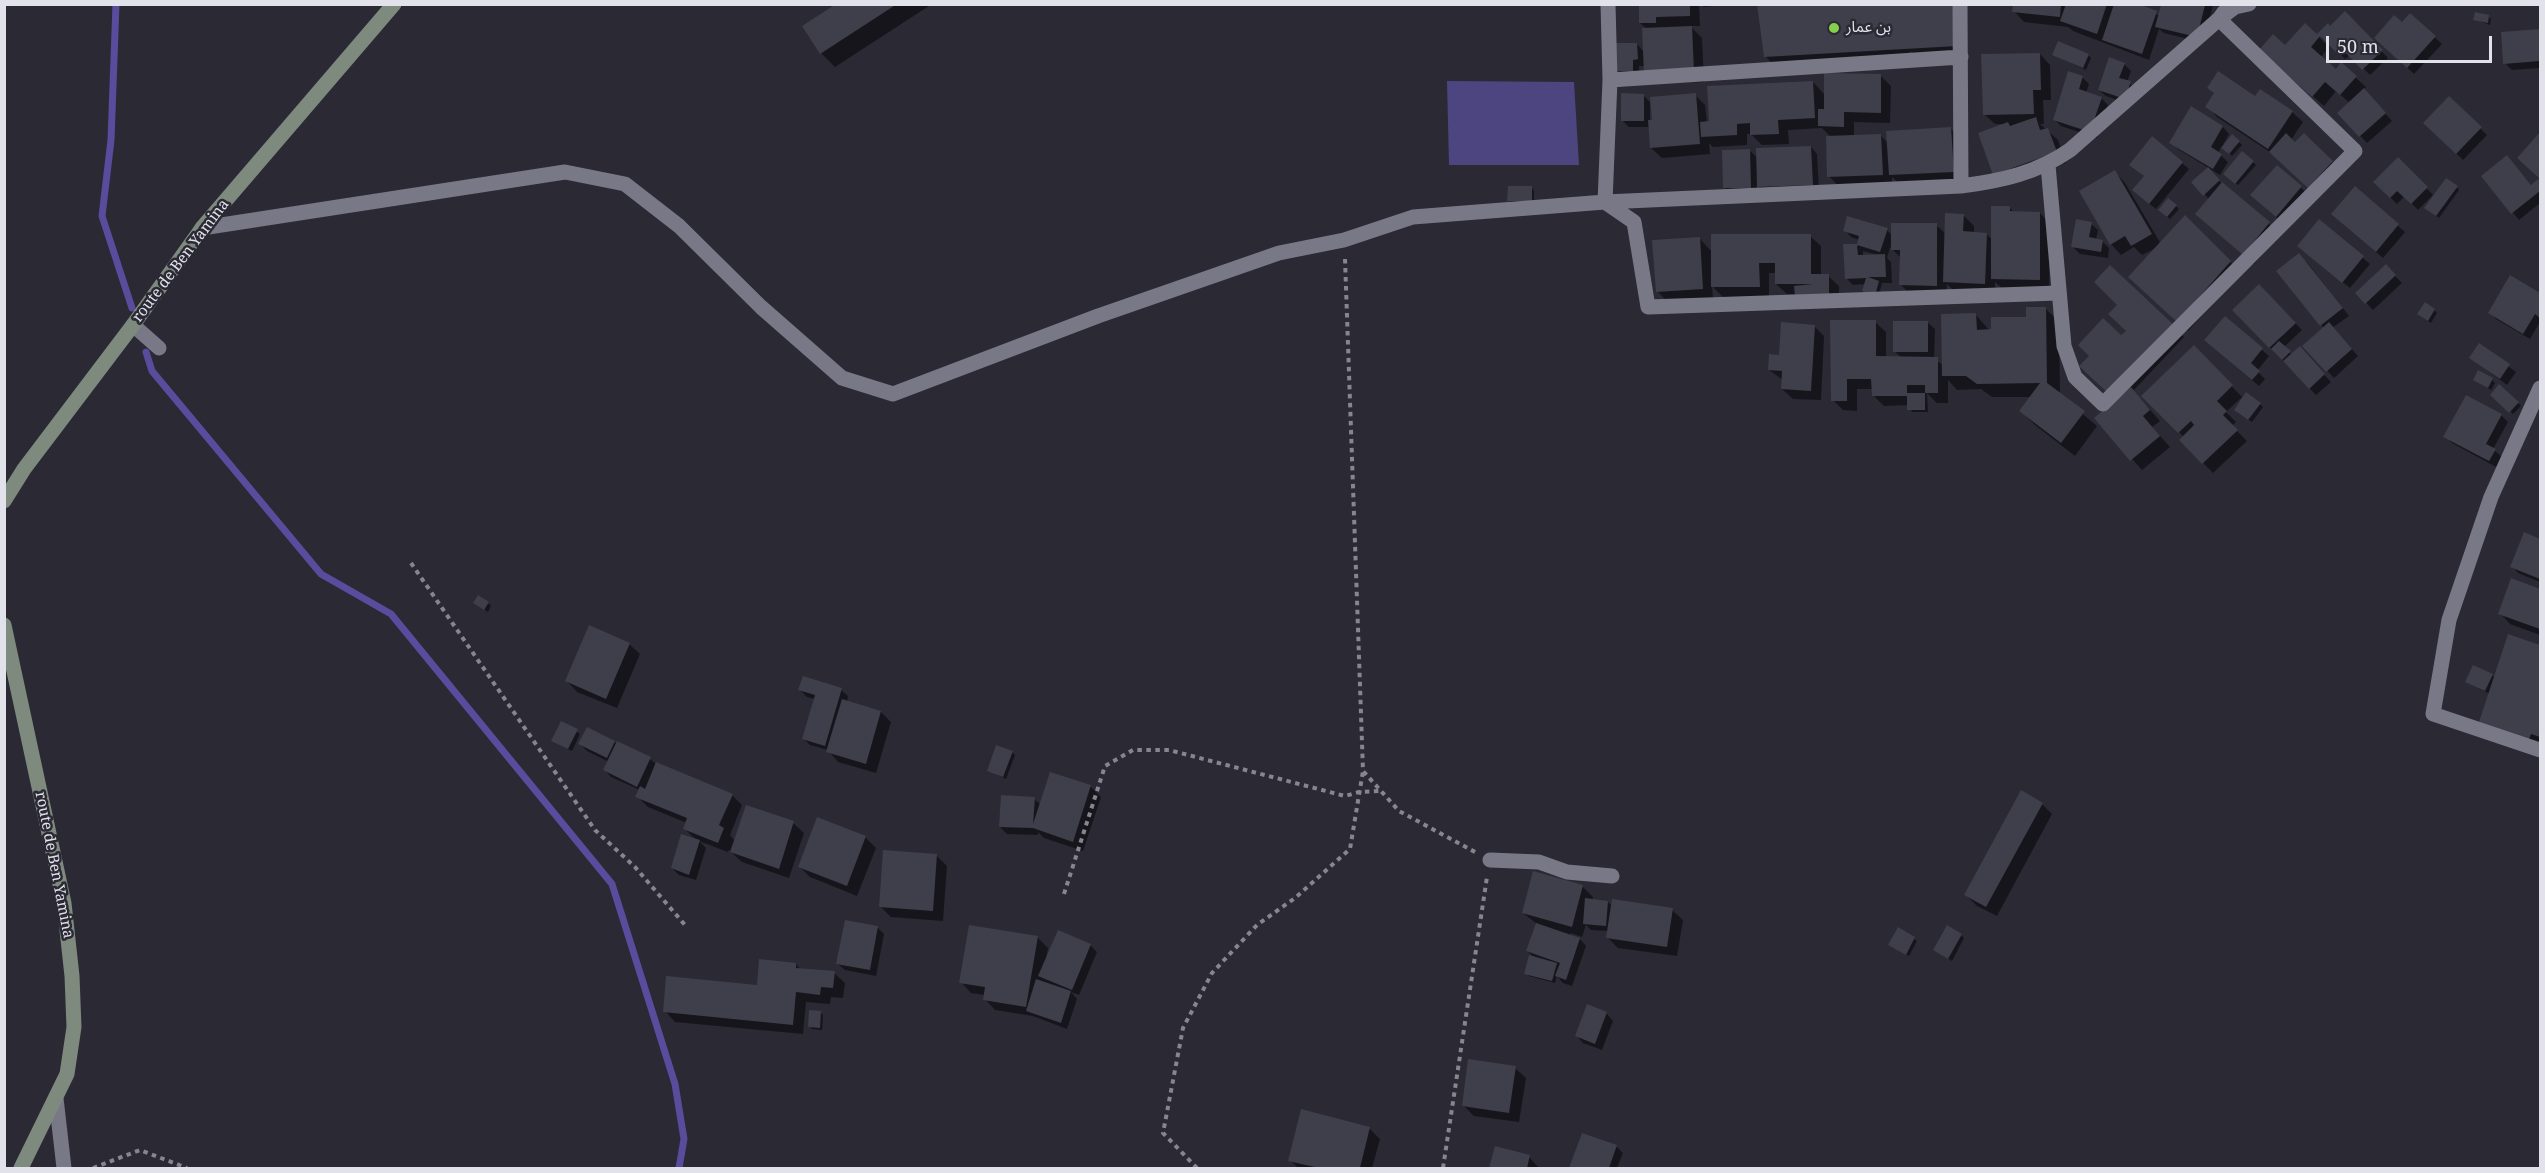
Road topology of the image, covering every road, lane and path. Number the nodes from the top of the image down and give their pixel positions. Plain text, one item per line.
1 (394, 4) edge
2 (1608, 4) edge
3 (1960, 4) edge
4 (2231, 4) edge
5 (2249, 4) edge
6 (2219, 19) junction
7 (1961, 57) junction
8 (1610, 80) junction
9 (2048, 165) junction
10 (1961, 186) junction
11 (1605, 202) junction
12 (202, 228) junction
13 (1344, 240) junction
14 (2058, 293) junction
15 (133, 325) junction
16 (159, 348) dead end
17 (2541, 388) edge
18 (4, 501) edge
19 (411, 563) dead end
20 (4, 625) edge
21 (2541, 750) edge
22 (1363, 771) junction
23 (1381, 791) junction
24 (1359, 792) junction
25 (1490, 860) junction
26 (1612, 876) dead end
27 (1064, 894) dead end
28 (685, 925) dead end
29 (56, 1098) junction
30 (21, 1168) edge
31 (64, 1168) edge
32 (93, 1168) edge
33 (187, 1168) edge
34 (1197, 1168) edge
35 (1443, 1168) edge

1 - 12 street, route de Ben Yamina
2 - 8 street
3 - 7 street
4 - 6 street
5 - 6 street
6 - 9 street
6 - 14 street
7 - 8 street
7 - 10 street
8 - 11 street
9 - 10 street
9 - 14 street
10 - 11 street
11 - 13 street
11 - 14 street
12 - 13 street
12 - 15 street, route de Ben Yamina
13 - 22 path
15 - 16 street
15 - 18 street, route de Ben Yamina
17 - 21 street
19 - 28 path
20 - 29 street, route de Ben Yamina
22 - 23 path
22 - 24 path
23 - 24 path
23 - 25 path
24 - 27 path
24 - 34 path
25 - 26 street
25 - 35 path
29 - 30 street, route de Ben Yamina
29 - 31 street
32 - 33 path

